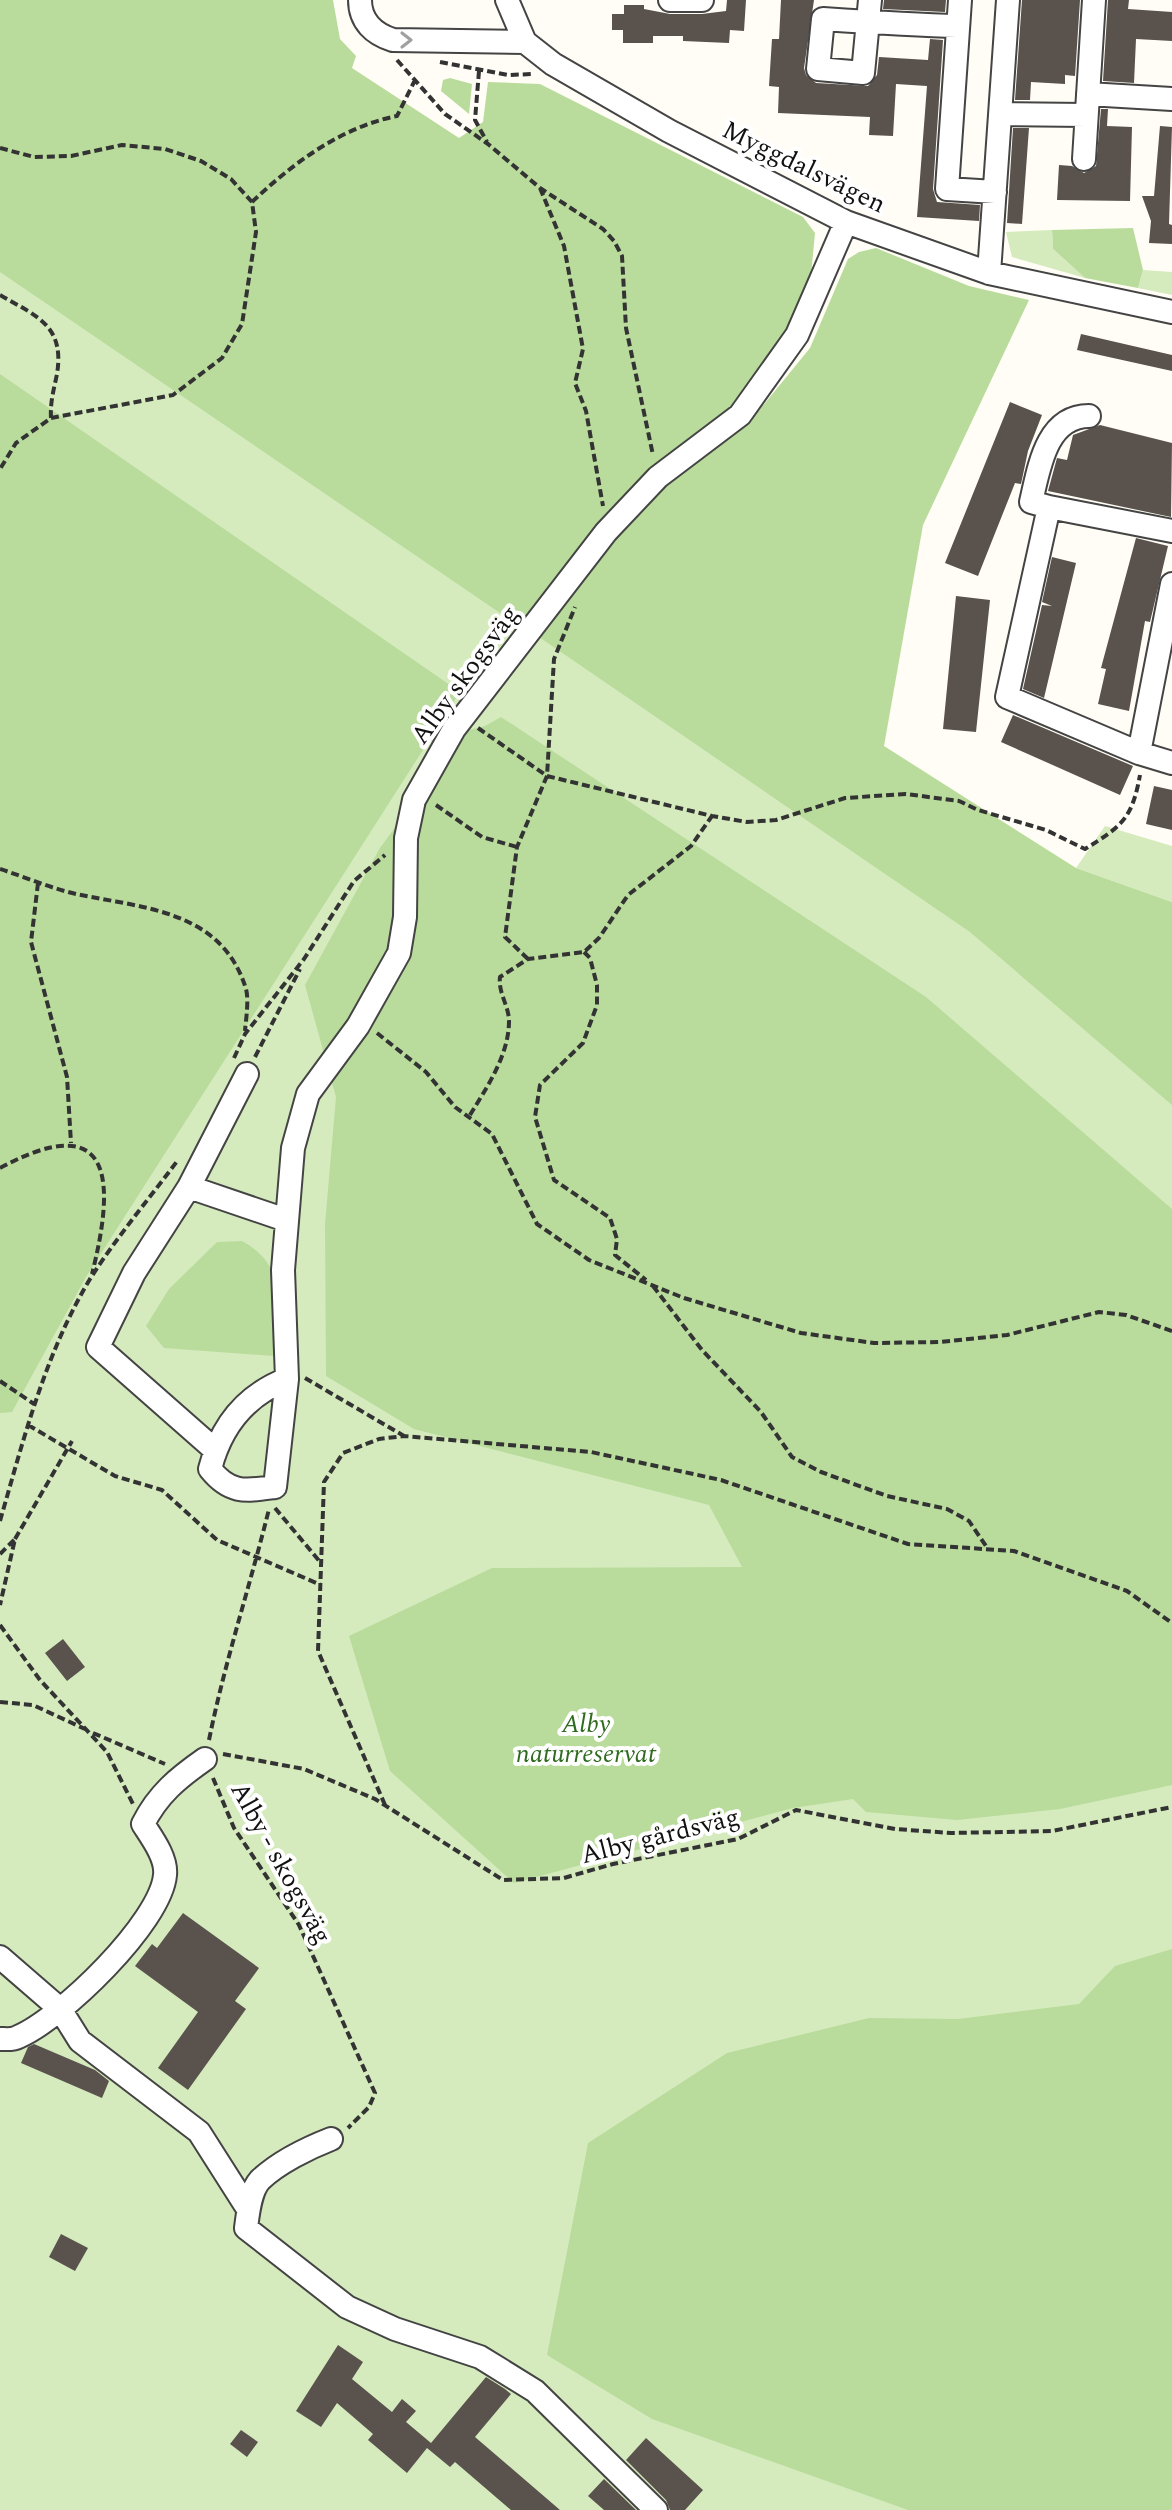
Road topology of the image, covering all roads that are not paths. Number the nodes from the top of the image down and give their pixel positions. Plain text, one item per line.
1 (360, 0) edge
2 (507, 0) edge
3 (670, 0) edge
4 (702, 0) edge
5 (960, 0) edge
6 (1008, 0) edge
7 (1094, 0) edge
8 (869, 11) edge
9 (958, 26) junction
10 (525, 42) junction
11 (1172, 99) edge
12 (1087, 104) junction
13 (1001, 114) junction
14 (1084, 159) dead end
15 (995, 192) junction
16 (846, 222) junction
17 (989, 273) junction
18 (1172, 312) edge
19 (1089, 416) dead end
20 (1049, 507) junction
21 (1172, 531) edge
22 (1172, 584) edge
23 (1139, 753) junction
24 (1172, 763) edge
25 (238, 1072) road end
26 (189, 1187) junction
27 (286, 1220) junction
28 (286, 1372) junction
29 (215, 1450) junction
30 (206, 1761) road end
31 (0, 1957) edge
32 (60, 2009) junction
33 (0, 2039) edge
34 (331, 2139) road end
35 (248, 2209) junction
36 (656, 2510) edge

1 -> 10 street
2 - 10 street, Myggdalsvägen
3 - 4 street
5 - 9 street
6 - 13 street
7 - 12 street
8 - 9 street
9 - 15 street
10 - 16 street, Myggdalsvägen
11 - 12 street
12 - 13 street
12 - 14 street
13 - 15 street
15 - 17 street
16 - 17 street, Myggdalsvägen
16 - 27 street, Alby skogsväg
17 - 18 street, Myggdalsvägen
19 - 20 street
20 - 21 street
20 - 23 street
22 - 23 street
23 - 24 street
25 - 26 street
26 - 27 street
26 - 29 street
27 - 28 street, Alby skogsväg
28 - 29 street
28 - 29 street, Alby skogsväg
30 - 32 street
31 - 32 street
32 - 33 street
32 - 35 street
34 - 35 street
35 - 36 street

